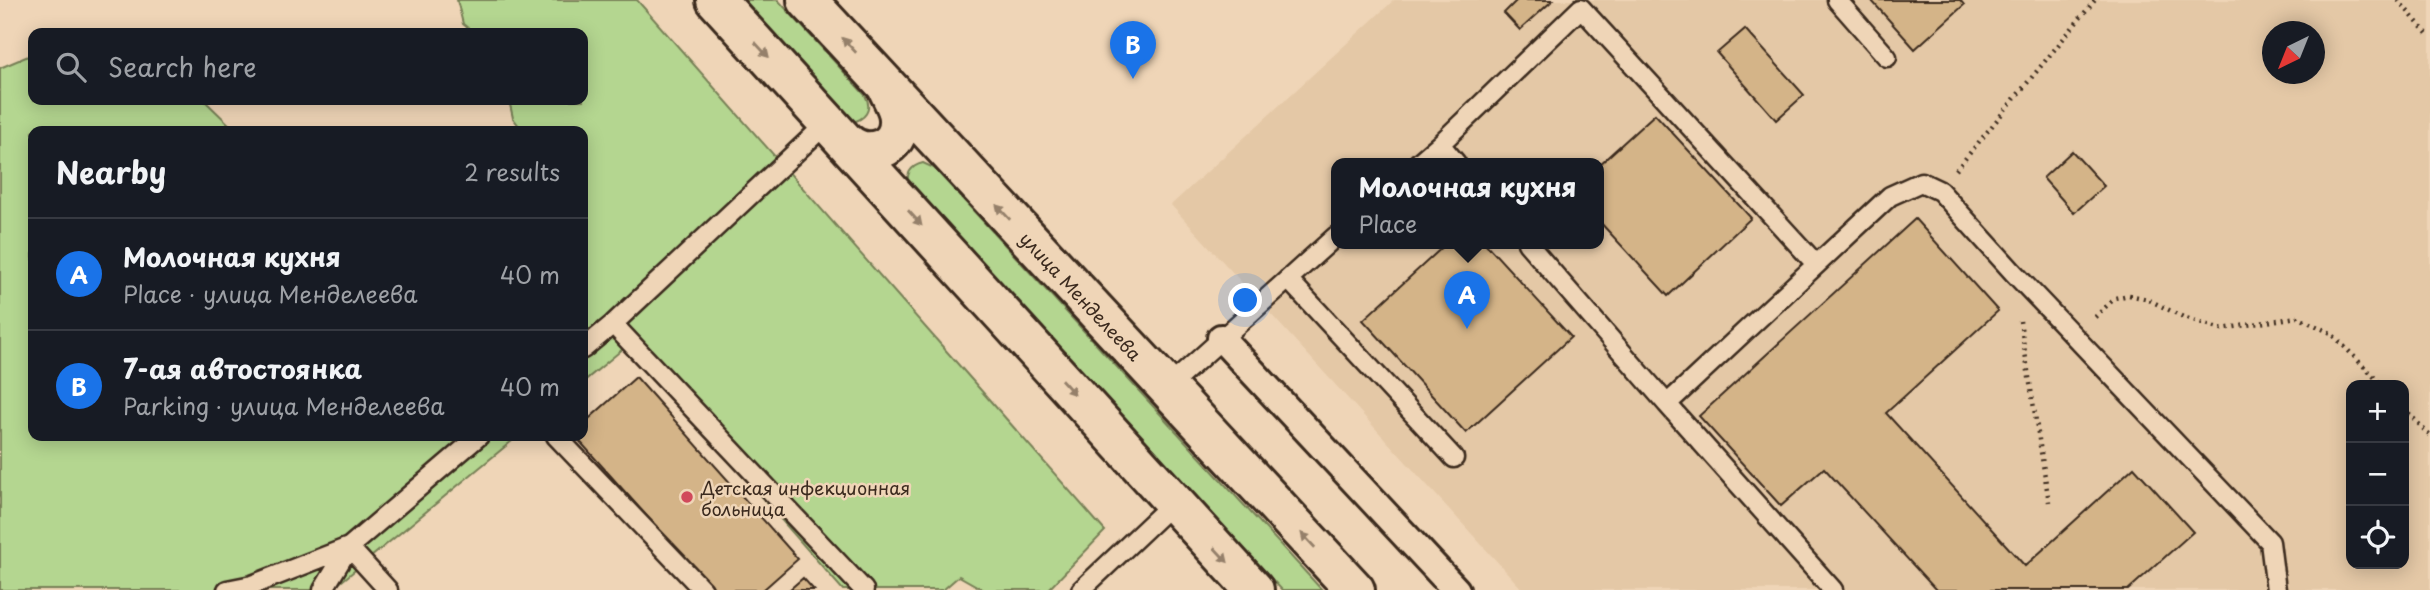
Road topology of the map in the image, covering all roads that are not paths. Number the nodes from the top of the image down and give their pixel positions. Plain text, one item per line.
1 (716, 0) edge
2 (807, 0) edge
3 (1837, 0) edge
4 (1585, 4) edge
5 (1887, 57) dead end
6 (886, 85) junction
7 (837, 132) junction
8 (1440, 144) junction
9 (1424, 158) edge
10 (1452, 158) edge
11 (1331, 240) edge
12 (1532, 249) edge
13 (1816, 264) junction
14 (1288, 279) junction
15 (613, 324) junction
16 (1221, 338) junction
17 (588, 345) edge
18 (1166, 388) junction
19 (1667, 404) junction
20 (474, 441) edge
21 (561, 441) edge
22 (1454, 458) dead end
23 (1173, 503) junction
24 (349, 547) junction
25 (227, 590) edge
26 (323, 590) edge
27 (388, 590) edge
28 (702, 590) edge
29 (864, 590) edge
30 (1081, 590) edge
31 (1254, 590) edge
32 (1355, 590) edge
33 (1456, 590) edge
34 (1833, 590) edge
35 (2276, 590) edge

1 -> 7 street
6 -> 2 street, улица Менделеева
3 - 5 lane
4 - 8 lane
4 - 13 lane
6 - 7 street
18 -> 6 street, улица Менделеева
7 - 15 lane
7 -> 23 street
8 - 9 lane
8 - 10 lane
11 - 14 lane
12 - 19 lane
13 - 19 lane
13 - 35 lane
14 - 16 lane
14 - 22 lane
15 - 17 lane
15 - 29 lane
16 - 18 lane
16 - 33 street
32 -> 18 street, улица Менделеева
19 - 34 lane
20 - 24 lane
21 - 28 lane
23 - 30 lane
23 -> 31 street
24 - 25 lane
24 - 26 lane
24 - 27 lane

